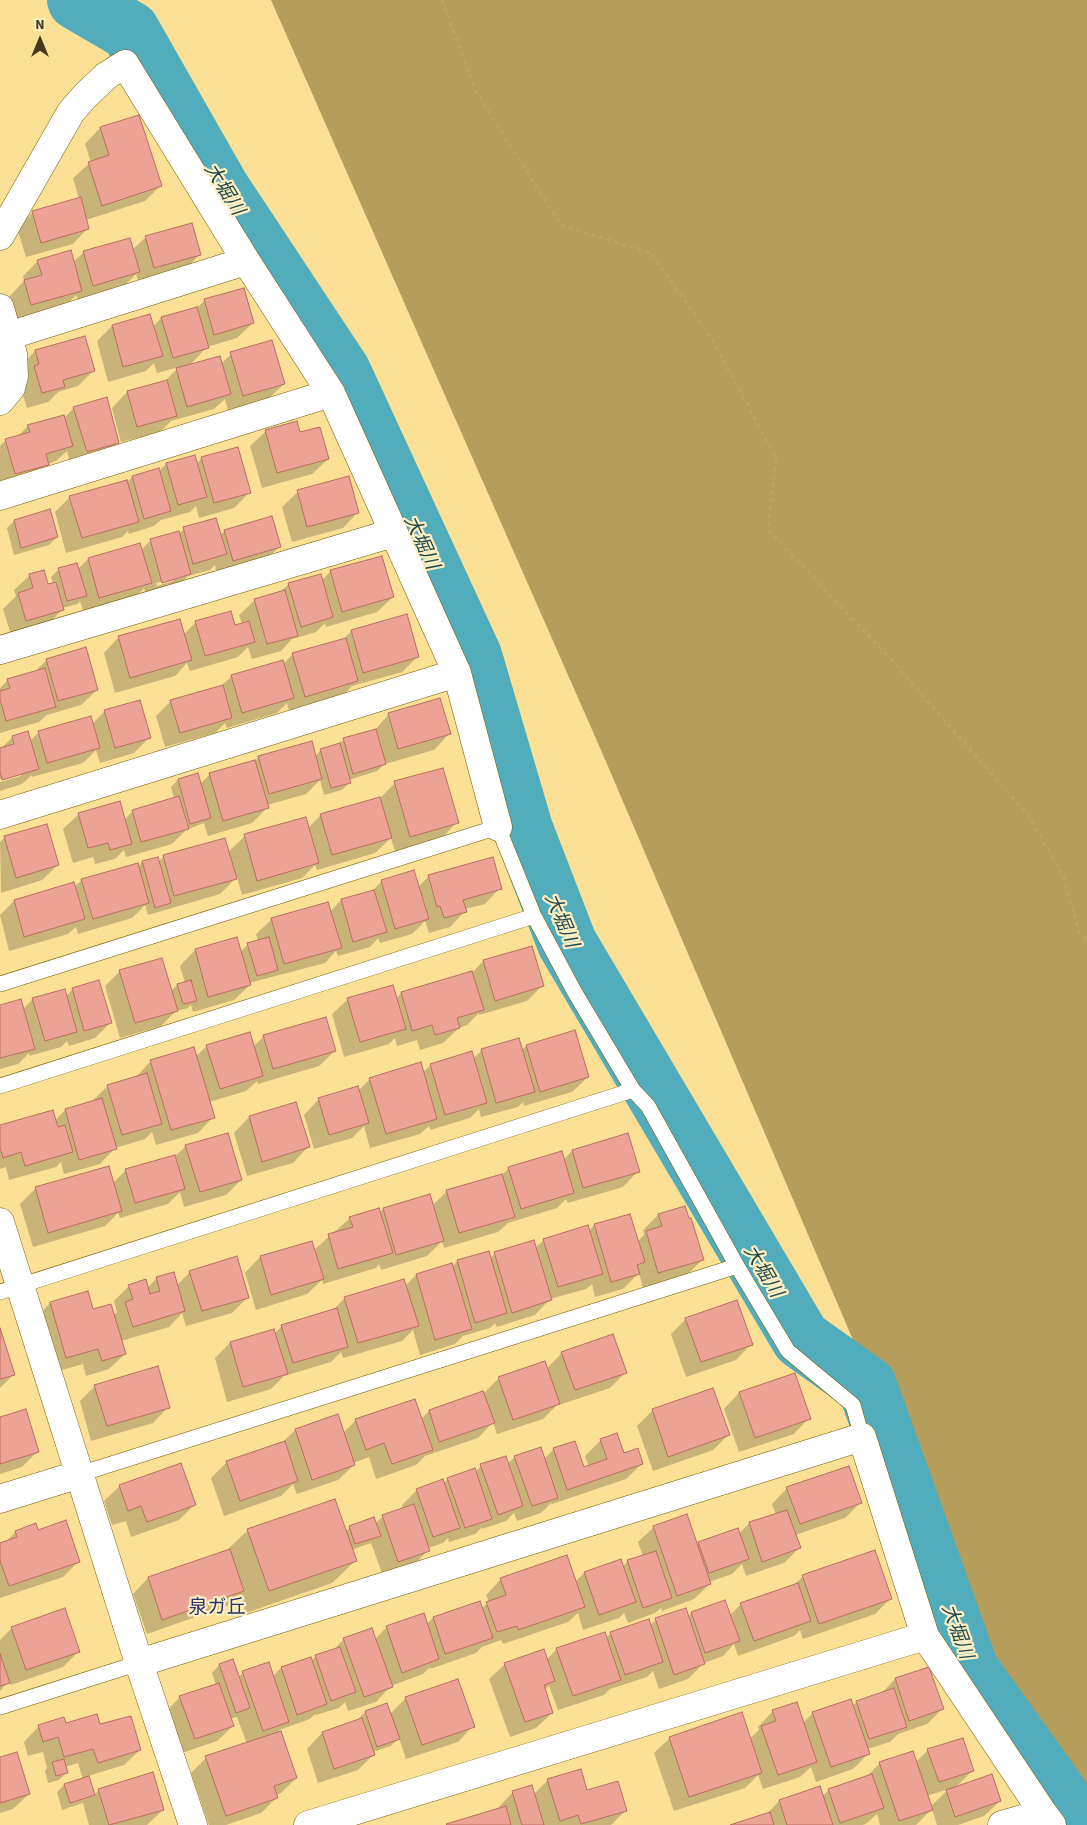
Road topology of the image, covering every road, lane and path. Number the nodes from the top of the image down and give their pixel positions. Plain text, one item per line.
1 (442, 0) edge
2 (0, 236) edge
3 (246, 261) junction
4 (0, 308) edge
5 (8, 336) junction
6 (331, 393) junction
7 (0, 401) edge
8 (0, 496) edge
9 (394, 533) junction
10 (0, 650) edge
11 (457, 673) junction
12 (0, 815) edge
13 (498, 827) junction
14 (534, 916) junction
15 (1087, 940) edge
16 (0, 984) edge
17 (0, 1086) edge
18 (634, 1090) junction
19 (0, 1222) edge
20 (737, 1266) junction
21 (10, 1289) edge
22 (862, 1437) junction
23 (80, 1474) junction
24 (0, 1500) edge
25 (925, 1636) junction
26 (139, 1663) junction
27 (0, 1707) edge
28 (1048, 1819) edge
29 (193, 1825) edge
30 (308, 1825) edge
31 (1002, 1825) edge

1 - 15 path
2 - 3 street
3 - 5 street
3 - 6 street
4 - 5 street
5 - 7 street
6 - 8 street
6 - 9 street
9 - 10 street
9 - 11 street
11 - 12 street
11 - 13 street
13 - 14 lane
13 - 16 lane
14 - 17 lane
14 - 18 lane
18 - 20 lane
18 - 21 lane
19 - 21 street
20 - 22 lane
20 - 23 lane
21 - 23 street
22 - 25 street
22 - 26 street
23 - 24 street
23 - 26 street
25 - 28 street
25 - 30 street
26 - 27 lane
26 - 29 street
28 - 31 street

